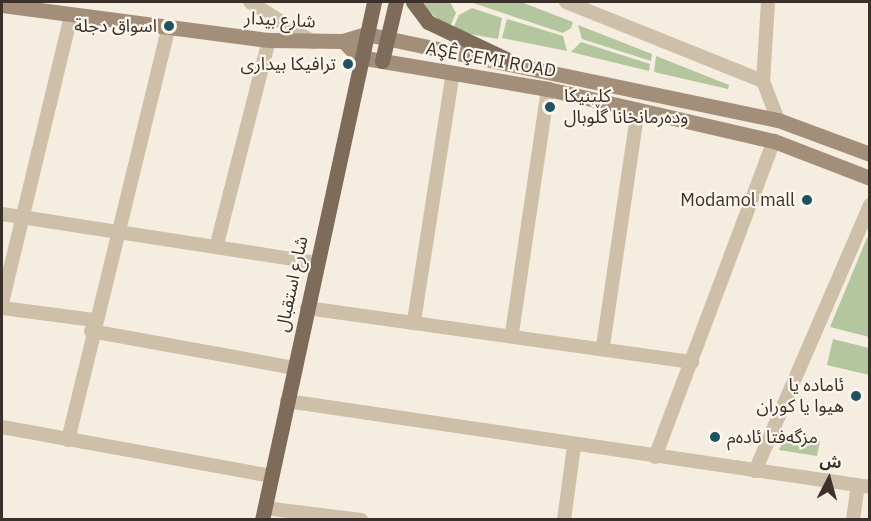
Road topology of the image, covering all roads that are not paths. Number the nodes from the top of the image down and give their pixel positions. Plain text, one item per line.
1 (250, 2) edge
2 (374, 2) edge
3 (396, 2) edge
4 (414, 2) edge
5 (566, 2) edge
6 (768, 2) edge
7 (26, 4) edge
8 (2, 5) edge
9 (71, 15) junction
10 (168, 30) junction
11 (366, 34) junction
12 (387, 38) junction
13 (269, 40) junction
14 (343, 41) junction
15 (313, 42) junction
16 (360, 57) junction
17 (506, 59) junction
18 (382, 61) junction
19 (453, 73) junction
20 (763, 81) junction
21 (548, 89) junction
22 (638, 110) junction
23 (778, 120) junction
24 (774, 141) junction
25 (870, 153) edge
26 (870, 178) edge
27 (2, 214) edge
28 (868, 214) edge
29 (25, 218) junction
30 (119, 230) junction
31 (217, 244) junction
32 (317, 263) junction
33 (2, 303) edge
34 (2, 308) edge
35 (307, 308) junction
36 (414, 321) junction
37 (93, 326) junction
38 (512, 333) junction
39 (603, 346) junction
40 (692, 362) junction
41 (294, 368) junction
42 (287, 401) junction
43 (2, 427) edge
44 (68, 440) junction
45 (574, 446) junction
46 (655, 457) junction
47 (755, 471) junction
48 (271, 476) junction
49 (864, 487) edge
50 (264, 514) edge
51 (361, 519) edge
52 (564, 519) edge
53 (853, 519) edge

1 - 15 street
2 - 11 main road, شارع استقبال
3 - 12 main road
4 - 17 main road
5 - 20 street
6 - 20 street
7 - 8 main road, شارع بيدار
7 - 9 main road, شارع بيدار
9 - 10 main road, شارع بيدار
9 - 29 street
10 - 13 main road, شارع بيدار
10 - 30 street
11 - 12 main road, AŞÊ ÇEMI ROAD
11 - 14 main road, شارع بيدار
11 - 16 main road, شارع استقبال
12 - 17 main road, AŞÊ ÇEMI ROAD
12 - 18 main road
13 - 15 main road, شارع بيدار
13 - 31 street
14 - 15 main road, شارع بيدار
14 - 16 main road
16 - 18 main road, AŞÊ ÇEMI ROAD
16 - 32 main road, شارع استقبال
17 - 23 main road, AŞÊ ÇEMI ROAD
18 - 19 main road, AŞÊ ÇEMI ROAD
19 - 21 main road, AŞÊ ÇEMI ROAD
19 - 36 street
20 - 23 street
21 - 22 main road, AŞÊ ÇEMI ROAD
21 - 38 street
22 - 24 main road, AŞÊ ÇEMI ROAD
22 - 39 street
23 - 25 main road, AŞÊ ÇEMI ROAD
24 - 26 main road, AŞÊ ÇEMI ROAD
24 - 40 street
27 - 29 street
28 - 47 street
29 - 30 street
29 - 33 street
30 - 31 street
30 - 37 street
31 - 32 street
32 - 35 main road, شارع استقبال
34 - 37 street
35 - 36 street
35 - 41 main road, شارع استقبال
36 - 38 street
37 - 41 street
37 - 44 street
38 - 39 street
39 - 40 street
40 - 46 street
41 - 42 main road, شارع استقبال
42 - 45 street
42 - 48 main road, شارع استقبال
43 - 44 street
44 - 48 street
45 - 46 street
45 - 52 street
46 - 47 street
47 - 49 street
48 - 50 main road, شارع استقبال
49 - 53 street
50 - 51 street

